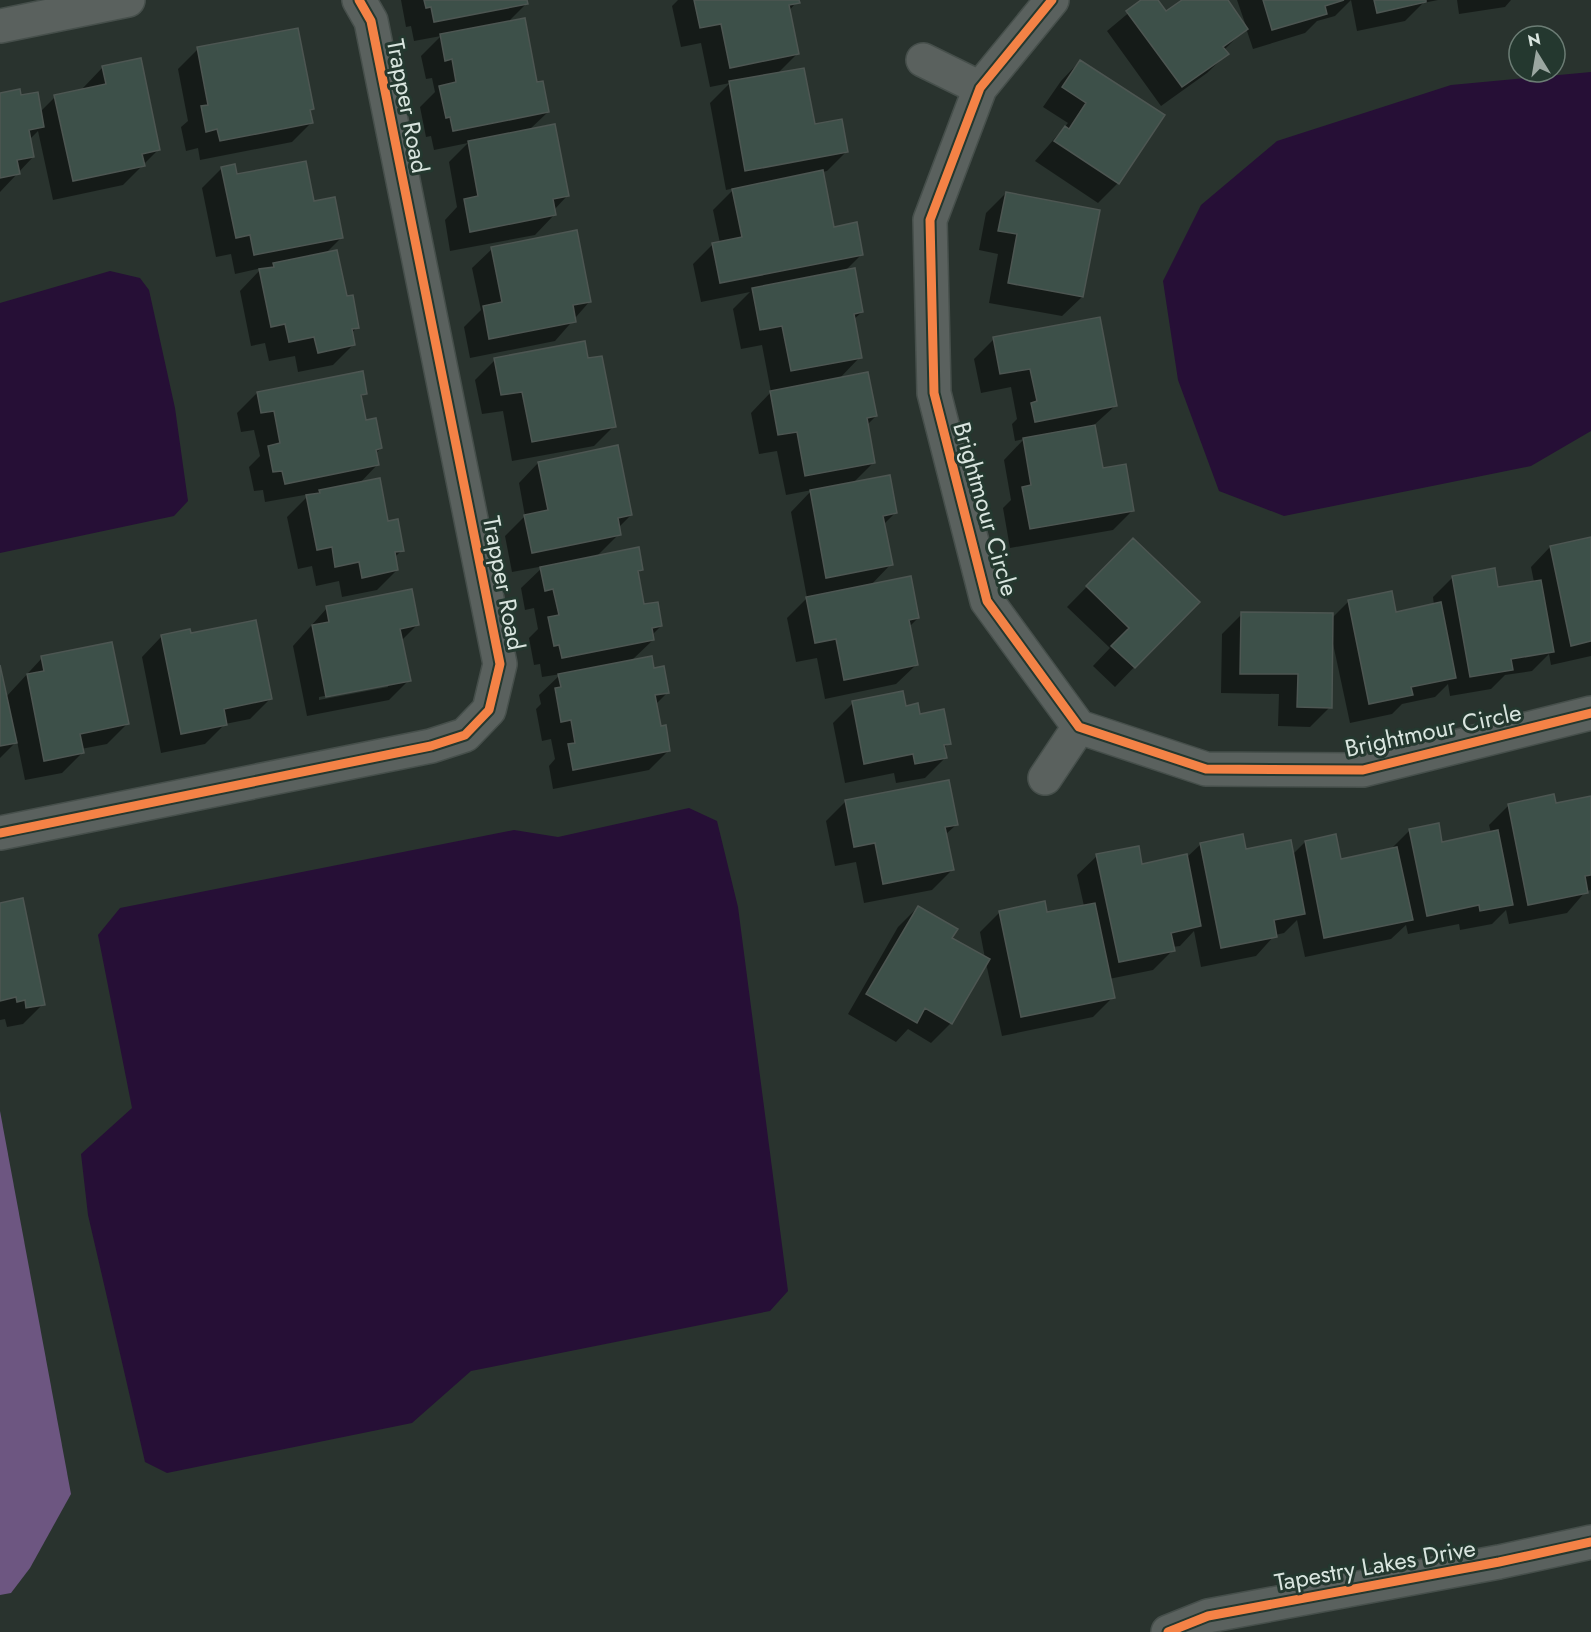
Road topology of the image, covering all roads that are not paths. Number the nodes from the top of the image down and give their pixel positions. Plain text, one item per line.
1 (128, 0) edge
2 (359, 0) edge
3 (1052, 0) edge
4 (0, 26) edge
5 (923, 60) dead end
6 (980, 88) junction
7 (1591, 713) edge
8 (1078, 727) junction
9 (1045, 778) dead end
10 (0, 834) edge
11 (1591, 1542) edge
12 (1168, 1632) edge

1 - 4 street
2 - 10 street, Trapper Road
3 - 6 street, Brightmour Circle
5 - 6 street
6 - 8 street, Brightmour Circle
7 - 8 street, Brightmour Circle
8 - 9 street
11 - 12 street, Tapestry Lakes Drive

